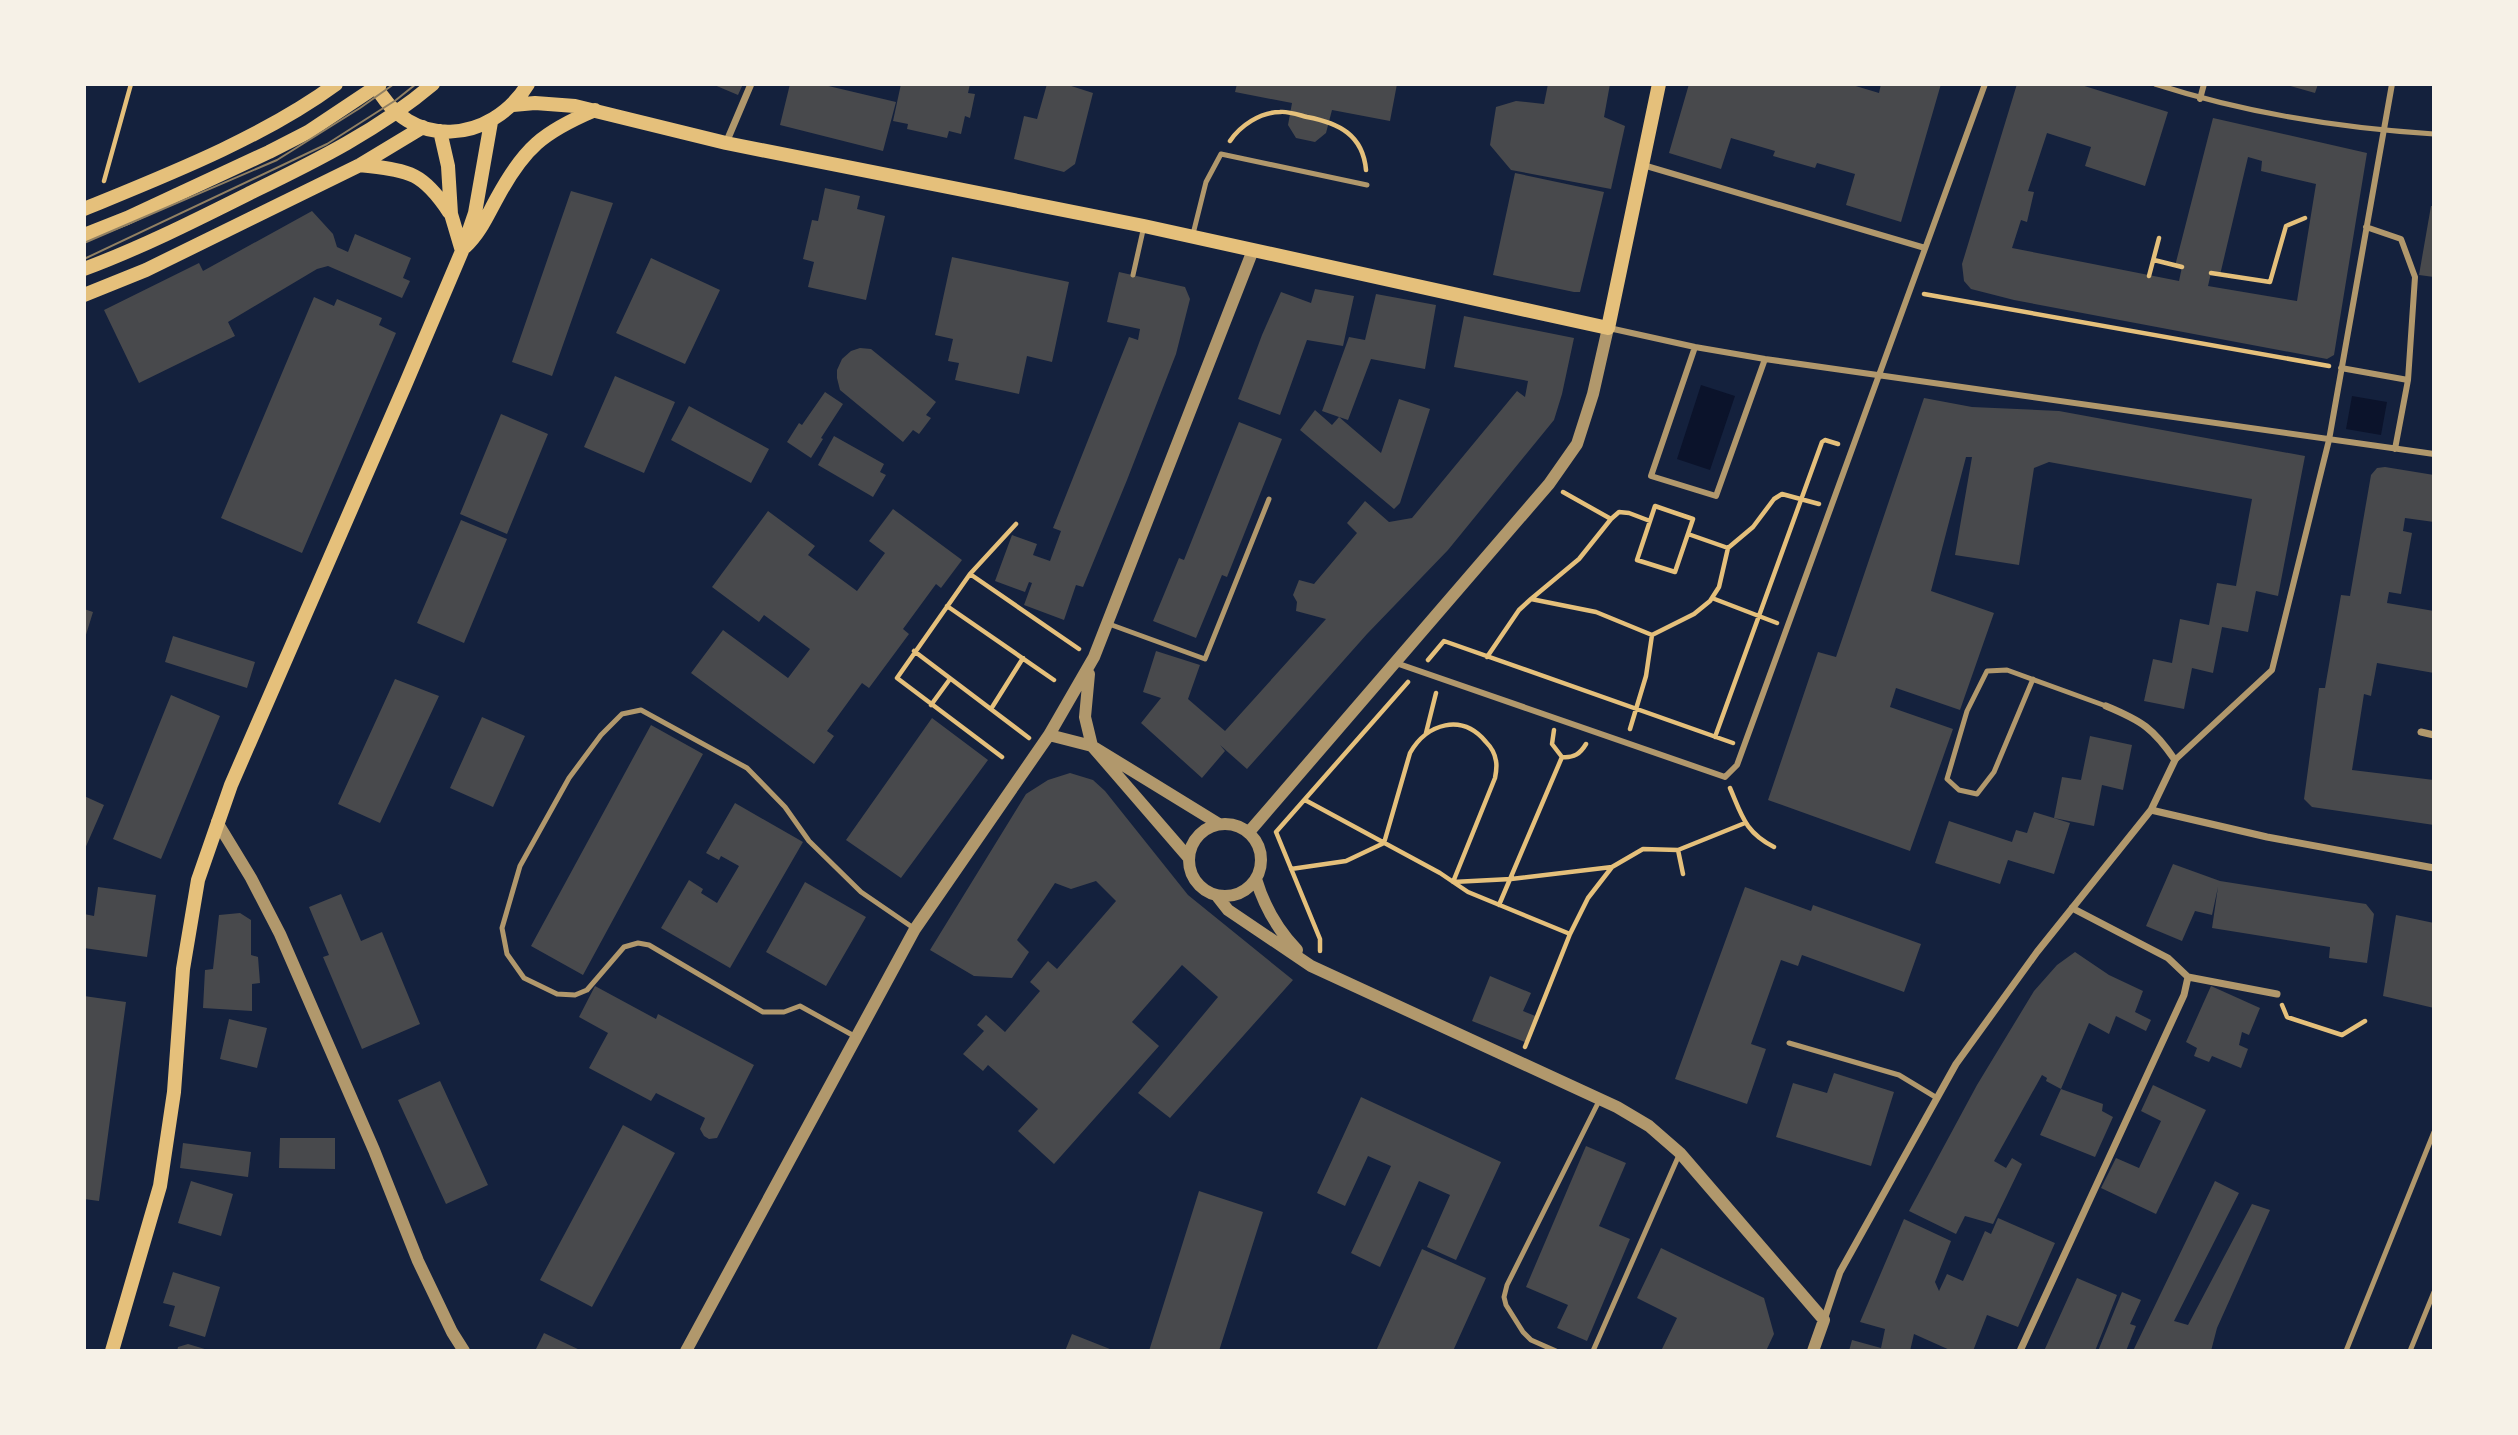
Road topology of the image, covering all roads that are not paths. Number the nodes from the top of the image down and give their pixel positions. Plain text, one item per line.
1 (336, 84) edge
2 (377, 84) edge
3 (433, 84) edge
4 (528, 84) edge
5 (751, 84) edge
6 (1659, 84) edge
7 (1985, 84) edge
8 (2155, 84) edge
9 (2204, 84) edge
10 (2392, 84) edge
11 (2200, 99) junction
12 (513, 105) junction
13 (595, 110) junction
14 (491, 121) junction
15 (423, 127) junction
16 (2384, 130) junction
17 (440, 131) junction
18 (2434, 134) edge
19 (726, 143) junction
20 (360, 165) junction
21 (1643, 165) junction
22 (1367, 185) road end
23 (91, 206) edge
24 (451, 214) junction
25 (1144, 226) junction
26 (2366, 227) junction
27 (84, 235) edge
28 (1192, 237) junction
29 (1924, 248) junction
30 (1253, 250) junction
31 (461, 251) junction
32 (84, 269) edge
33 (1133, 275) dead end
34 (84, 295) edge
35 (1608, 328) junction
36 (1695, 347) junction
37 (1765, 359) junction
38 (2341, 368) junction
39 (1880, 376) junction
40 (2408, 380) junction
41 (2329, 440) junction
42 (2395, 449) junction
43 (2434, 454) edge
44 (1269, 499) dead end
45 (1109, 624) junction
46 (1094, 657) junction
47 (1394, 662) junction
48 (2033, 679) junction
49 (2106, 706) joint
50 (2421, 732) dead end
51 (1049, 735) junction
52 (2434, 735) edge
53 (1092, 746) junction
54 (2175, 760) junction
55 (2151, 810) junction
56 (217, 822) junction
57 (1219, 824) junction
58 (1249, 832) junction
59 (1188, 858) junction
60 (2434, 869) edge
61 (1256, 879) junction
62 (1217, 896) junction
63 (2072, 908) junction
64 (915, 929) junction
65 (1316, 968) junction
66 (2188, 977) junction
67 (2277, 994) road end
68 (856, 1038) junction
69 (1789, 1043) dead end
70 (1937, 1098) junction
71 (1600, 1099) junction
72 (2434, 1132) edge
73 (1680, 1153) junction
74 (2434, 1292) edge
75 (1824, 1320) junction
76 (112, 1351) edge
77 (464, 1351) edge
78 (685, 1351) edge
79 (1556, 1351) edge
80 (1593, 1351) edge
81 (1813, 1351) edge
82 (2020, 1351) edge
83 (2346, 1351) edge
84 (2410, 1351) edge

1 - 23 main road
2 - 15 main road
2 - 27 main road
3 - 32 main road
4 - 12 main road
5 - 19 street
6 - 21 main road
7 - 29 street
8 - 11 lane
9 - 11 street
10 - 16 street
11 - 16 lane
12 - 13 main road
12 - 14 main road
13 - 19 main road
13 - 31 main road
14 - 17 main road
14 - 31 main road
15 - 17 main road
15 - 20 main road
16 - 18 lane
16 - 26 street
17 - 24 main road
19 - 25 main road
20 - 24 main road
20 - 34 main road
21 - 29 street
21 - 35 main road
22 - 28 lane
24 - 31 main road
25 - 28 main road
25 - 33 lane
26 - 38 street
26 - 40 street
28 - 30 main road
29 - 39 street
30 - 35 main road
30 - 45 street
31 - 56 main road
35 - 36 street
35 - 47 street
36 - 37 street
36 - 37 street
37 - 39 street
38 - 40 street
38 - 41 street
39 - 41 street
39 - 47 street
40 - 42 street
41 - 42 street
41 - 54 street
42 - 43 street
44 - 45 lane
45 - 46 street
46 - 51 street
46 - 53 street
47 - 58 street
48 - 48 lane
48 - 49 lane
49 - 54 street
50 - 52 street
51 - 53 street
51 - 64 street
53 - 57 street
53 - 59 street
54 - 55 street
55 - 60 street
55 - 63 street
56 - 76 main road
56 - 77 street
57 - 58 street
57 - 59 street
58 - 61 street
59 - 62 street
61 - 62 street
61 - 65 street
62 - 65 street
63 - 66 street
63 - 70 street
64 - 68 street
64 - 68 lane
65 - 71 street
66 - 67 street
66 - 82 street
68 - 78 street
69 - 70 lane
70 - 75 street
71 - 73 street
71 - 79 lane
72 - 83 lane
73 - 75 street
73 - 80 lane
74 - 84 lane
75 - 81 street

